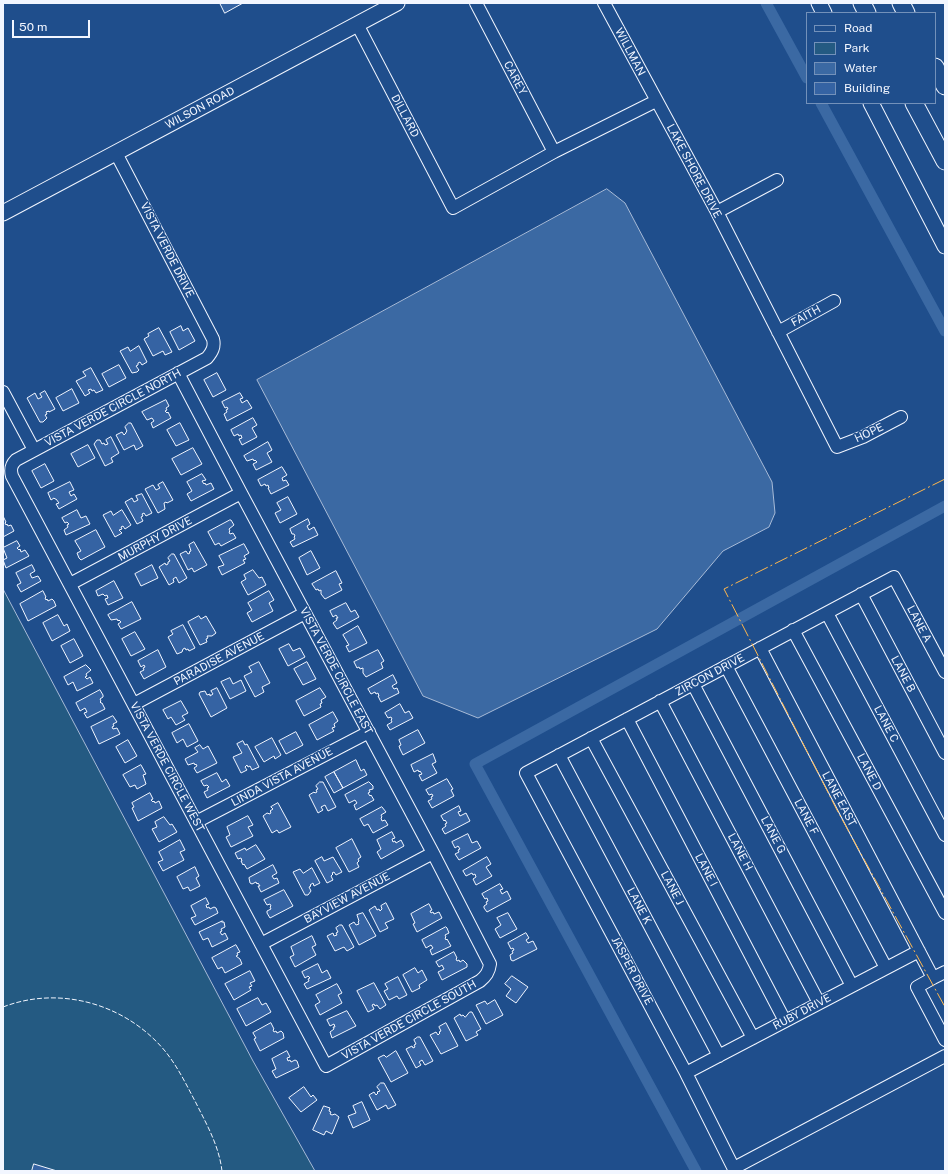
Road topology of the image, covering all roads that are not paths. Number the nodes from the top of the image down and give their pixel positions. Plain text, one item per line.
1 (396, 3) edge
2 (476, 3) edge
3 (604, 3) edge
4 (818, 3) edge
5 (862, 3) edge
6 (901, 3) edge
7 (823, 12) edge
8 (866, 12) edge
9 (906, 12) edge
10 (357, 24) junction
11 (936, 69) edge
12 (945, 86) edge
13 (656, 101) junction
14 (872, 104) edge
15 (915, 104) edge
16 (116, 152) junction
17 (554, 152) junction
18 (945, 161) edge
19 (777, 180) dead end
20 (717, 212) junction
21 (3, 213) edge
22 (945, 246) edge
23 (834, 300) dead end
24 (778, 332) junction
25 (213, 348) joint
26 (178, 373) junction
27 (3, 392) edge
28 (901, 417) dead end
29 (837, 447) joint
30 (34, 450) junction
31 (11, 468) joint
32 (241, 493) junction
33 (894, 576) joint
34 (70, 584) junction
35 (861, 594) junction
36 (827, 612) junction
37 (305, 613) junction
38 (793, 630) junction
39 (760, 648) junction
40 (726, 666) junction
41 (945, 672) edge
42 (693, 684) junction
43 (660, 701) junction
44 (134, 704) junction
45 (627, 719) junction
46 (369, 732) junction
47 (591, 738) junction
48 (945, 753) edge
49 (559, 755) junction
50 (526, 773) joint
51 (196, 822) junction
52 (945, 835) edge
53 (433, 852) junction
54 (945, 913) edge
55 (261, 944) junction
56 (919, 951) junction
57 (886, 968) junction
58 (489, 970) joint
59 (945, 972) edge
60 (933, 978) junction
61 (852, 986) junction
62 (819, 1003) junction
63 (786, 1021) junction
64 (753, 1038) junction
65 (945, 1040) edge
66 (719, 1056) junction
67 (945, 1056) edge
68 (326, 1066) joint
69 (686, 1073) junction
70 (735, 1170) edge

1 - 10 main road, WILSON ROAD
2 - 17 street, CAREY
3 - 13 street, WILLMAN
4 - 7 main road
5 - 8 highway
6 - 9 highway
10 - 16 main road, WILSON ROAD
10 - 17 street, DILLARD
11 - 12 highway
13 - 17 street
13 - 20 street, LAKE SHORE DRIVE
14 - 22 main road
15 - 18 highway
16 - 21 main road, WILSON ROAD
16 - 25 street, VISTA VERDE DRIVE
19 - 20 street
20 - 24 street, LAKE SHORE DRIVE
23 - 24 street, FAITH
24 - 29 street, LAKE SHORE DRIVE
25 - 26 street, VISTA VERDE CIRCLE NORTH
26 - 30 street, VISTA VERDE CIRCLE NORTH
26 - 32 street, VISTA VERDE CIRCLE EAST
27 - 30 street
28 - 29 street, HOPE
30 - 31 street, VISTA VERDE CIRCLE NORTH
31 - 34 street, VISTA VERDE CIRCLE WEST
32 - 34 street, MURPHY DRIVE
32 - 37 street, VISTA VERDE CIRCLE EAST
33 - 35 street, ZIRCON DRIVE
33 - 41 street, LANE A
34 - 44 street, VISTA VERDE CIRCLE WEST
35 - 36 street, ZIRCON DRIVE
35 - 48 street, LANE B
36 - 38 street, ZIRCON DRIVE
36 - 52 street, LANE C
37 - 44 street, PARADISE AVENUE
37 - 46 street, VISTA VERDE CIRCLE EAST
38 - 39 street, ZIRCON DRIVE
38 - 54 street, LANE D
39 - 40 street, ZIRCON DRIVE
39 - 56 street, LANE EAST
40 - 42 street, ZIRCON DRIVE
40 - 57 street, LANE F
42 - 43 street, ZIRCON DRIVE
42 - 61 street, LANE G
43 - 45 street, ZIRCON DRIVE
43 - 62 street, LANE H
44 - 51 street, VISTA VERDE CIRCLE WEST
45 - 47 street, ZIRCON DRIVE
45 - 63 street, LANE I
46 - 51 street, LINDA VISTA AVENUE
46 - 53 street, VISTA VERDE CIRCLE EAST
47 - 49 street, ZIRCON DRIVE
47 - 64 street, LANE J
49 - 50 street, ZIRCON DRIVE
49 - 66 street, LANE K
50 - 69 street, JASPER DRIVE
51 - 55 street, VISTA VERDE CIRCLE WEST
53 - 55 street, BAYVIEW AVENUE
53 - 58 street, VISTA VERDE CIRCLE EAST
55 - 68 street, VISTA VERDE CIRCLE WEST
56 - 57 street, RUBY DRIVE
56 - 60 street, LANE EAST
57 - 61 street, RUBY DRIVE
58 - 68 street, VISTA VERDE CIRCLE SOUTH
59 - 60 street
60 - 65 street
61 - 62 street, RUBY DRIVE
62 - 63 street, RUBY DRIVE
63 - 64 street, RUBY DRIVE
64 - 66 street, RUBY DRIVE
66 - 69 street, RUBY DRIVE
67 - 70 street
69 - 70 street, JASPER DRIVE

